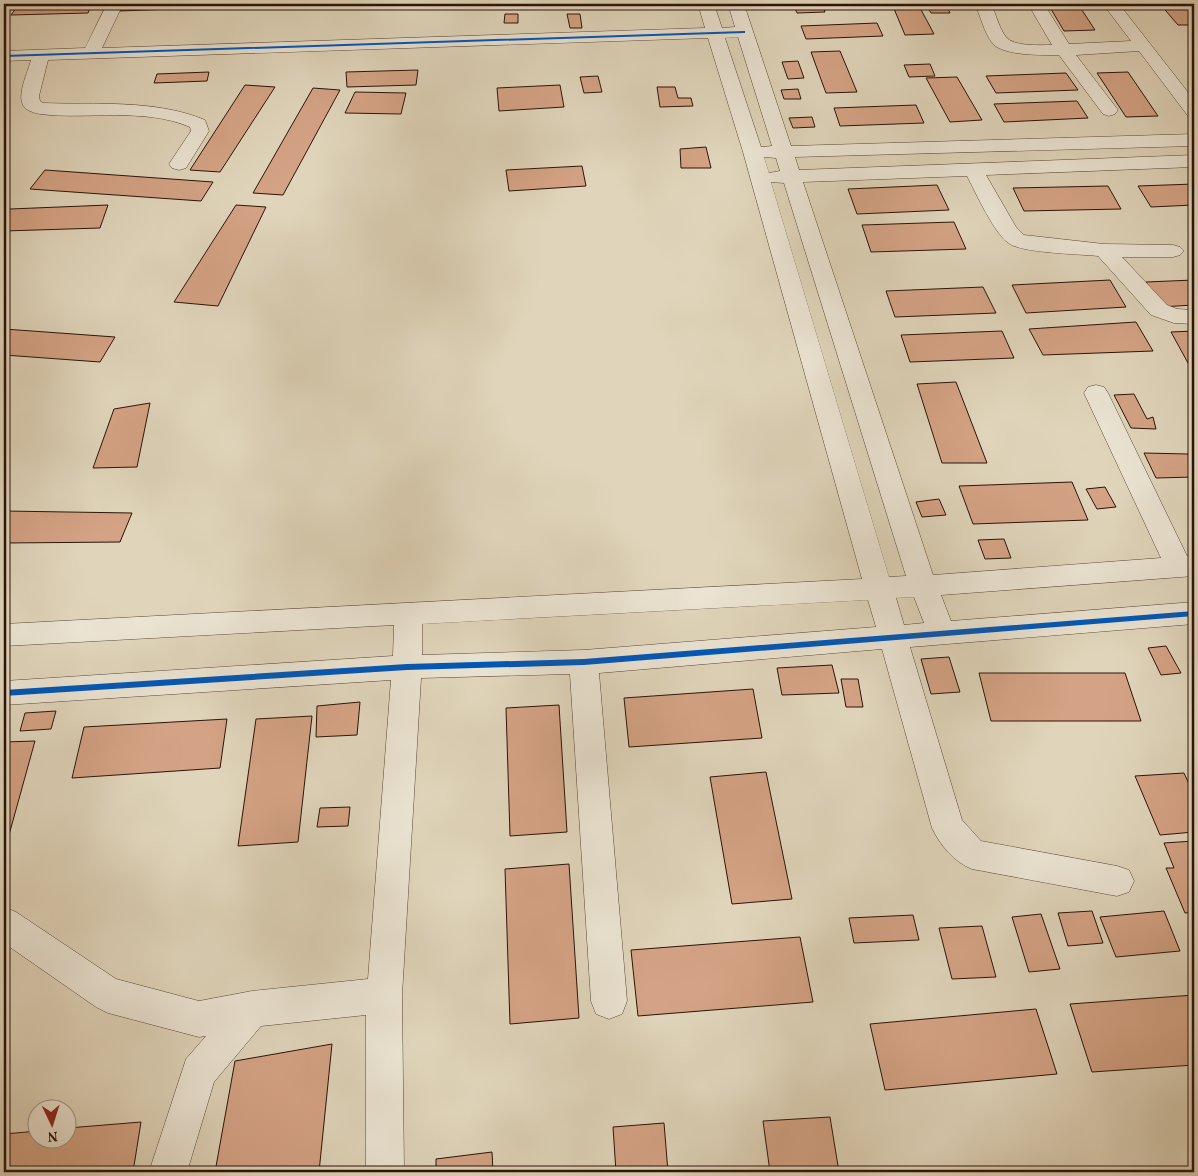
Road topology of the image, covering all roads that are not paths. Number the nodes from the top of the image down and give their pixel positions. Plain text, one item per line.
1 (114, 4) edge
2 (706, 4) edge
3 (736, 4) edge
4 (983, 4) edge
5 (1036, 4) edge
6 (1111, 4) edge
7 (744, 32) junction
8 (714, 33) junction
9 (1142, 46) junction
10 (1064, 50) junction
11 (91, 53) junction
12 (41, 55) junction
13 (4, 56) edge
14 (1109, 110) dead end
15 (1194, 112) edge
16 (1194, 140) edge
17 (784, 151) junction
18 (753, 152) junction
19 (1194, 160) edge
20 (179, 164) dead end
21 (973, 169) junction
22 (792, 176) junction
23 (760, 177) junction
24 (1104, 250) junction
25 (1173, 251) dead end
26 (1194, 317) edge
27 (1096, 393) dead end
28 (1187, 566) edge
29 (923, 586) junction
30 (878, 589) junction
31 (408, 613) junction
32 (1194, 613) edge
33 (942, 634) junction
34 (4, 635) edge
35 (894, 638) junction
36 (584, 662) junction
37 (407, 667) junction
38 (4, 693) edge
39 (1117, 881) dead end
40 (4, 922) edge
41 (384, 995) junction
42 (609, 1001) dead end
43 (252, 1009) junction
44 (168, 1172) edge
45 (385, 1172) edge

1 - 11 street
2 - 8 street
3 - 7 street
4 - 10 street
5 - 10 street
6 - 9 street
7 - 8 street
7 - 17 street
8 - 11 street
8 - 18 street
9 - 10 street
9 - 15 street
10 - 14 street
11 - 12 street
12 - 13 street
12 - 20 street
16 - 17 street
17 - 18 street
17 - 22 street
18 - 23 street
19 - 21 street
21 - 22 street
21 - 24 street
22 - 23 street
22 - 29 street
23 - 30 street
24 - 25 street
24 - 26 street
27 - 28 street
28 - 29 street
29 - 30 street
29 - 33 street
30 - 31 street
30 - 35 street
31 - 34 street
31 - 37 street
32 - 33 street
33 - 35 street
35 - 36 street
35 - 39 street
36 - 37 street
36 - 42 street
37 - 38 street
37 - 41 street
40 - 43 street
41 - 43 street
41 - 45 street
43 - 44 street

